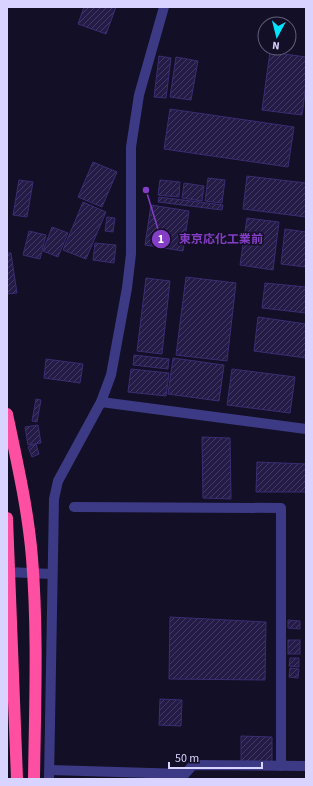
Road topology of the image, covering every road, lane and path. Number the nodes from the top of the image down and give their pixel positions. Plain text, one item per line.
1 (164, 7) edge
2 (101, 402) junction
3 (7, 414) edge
4 (306, 428) edge
5 (74, 507) dead end
6 (7, 518) edge
7 (7, 572) edge
8 (52, 574) junction
9 (281, 766) junction
10 (306, 766) edge
11 (50, 774) edge
12 (17, 779) edge
13 (34, 779) edge

1 - 2 street
2 - 4 street
2 - 8 street
3 - 13 highway
5 - 9 street
6 - 12 highway
7 - 8 street
8 - 11 street
9 - 10 street
9 - 11 street

